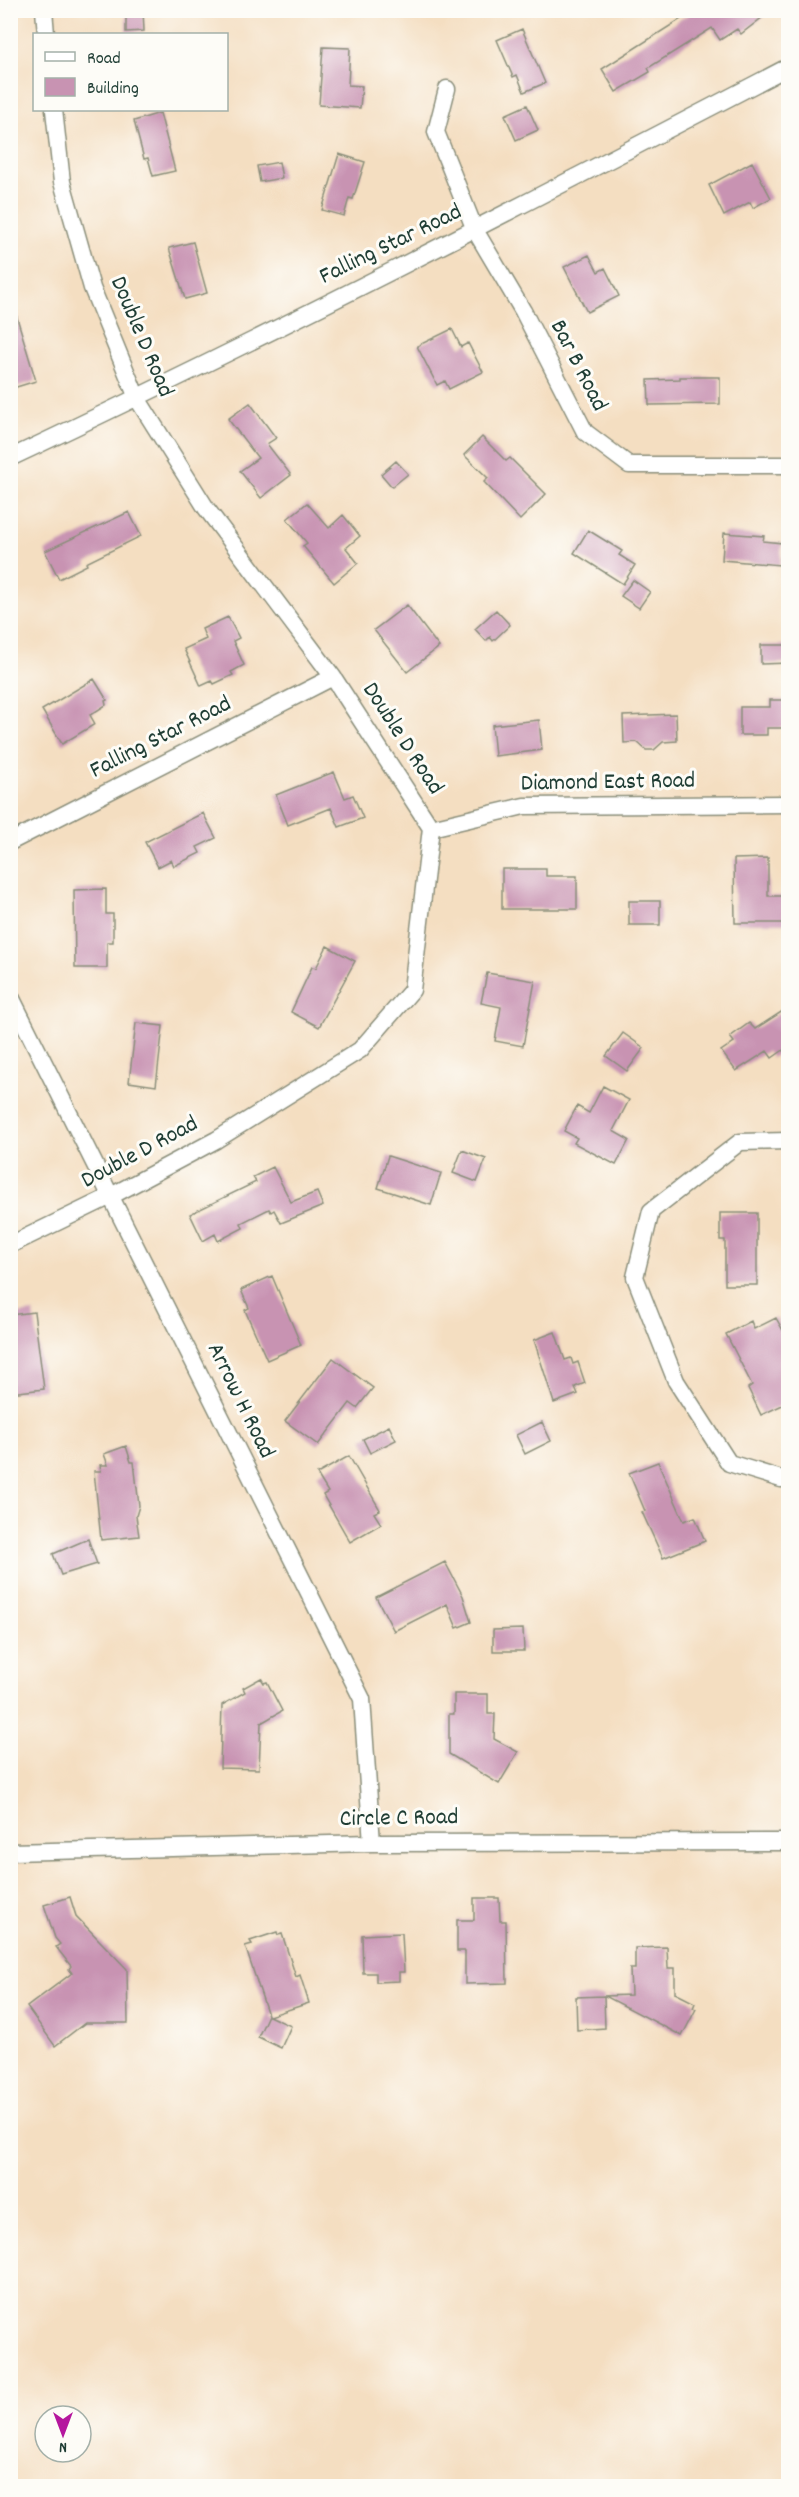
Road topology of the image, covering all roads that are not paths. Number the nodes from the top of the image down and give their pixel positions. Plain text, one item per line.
1 (44, 10) edge
2 (46, 33) edge
3 (789, 67) edge
4 (447, 89) dead end
5 (54, 111) edge
6 (475, 230) junction
7 (137, 398) junction
8 (10, 458) edge
9 (789, 465) edge
10 (333, 677) junction
11 (789, 804) edge
12 (431, 828) junction
13 (10, 842) edge
14 (10, 995) edge
15 (789, 1141) edge
16 (111, 1196) junction
17 (10, 1245) edge
18 (789, 1479) edge
19 (789, 1842) edge
20 (372, 1843) junction
21 (10, 1851) edge

1 - 2 street
3 - 6 street, Falling Star Road
4 - 6 street, Bar B Road
5 - 7 street, Double D Road
6 - 7 street, Falling Star Road
6 - 9 street, Bar B Road
7 - 8 street, Falling Star Road
7 - 10 street, Double D Road
10 - 12 street, Double D Road
10 - 13 street, Falling Star Road
11 - 12 street, Diamond East Road
12 - 16 street, Double D Road
14 - 16 street, Arrow H Road
15 - 18 street
16 - 17 street, Double D Road
16 - 20 street, Arrow H Road
19 - 20 street, Circle C Road
20 - 21 street, Circle C Road

